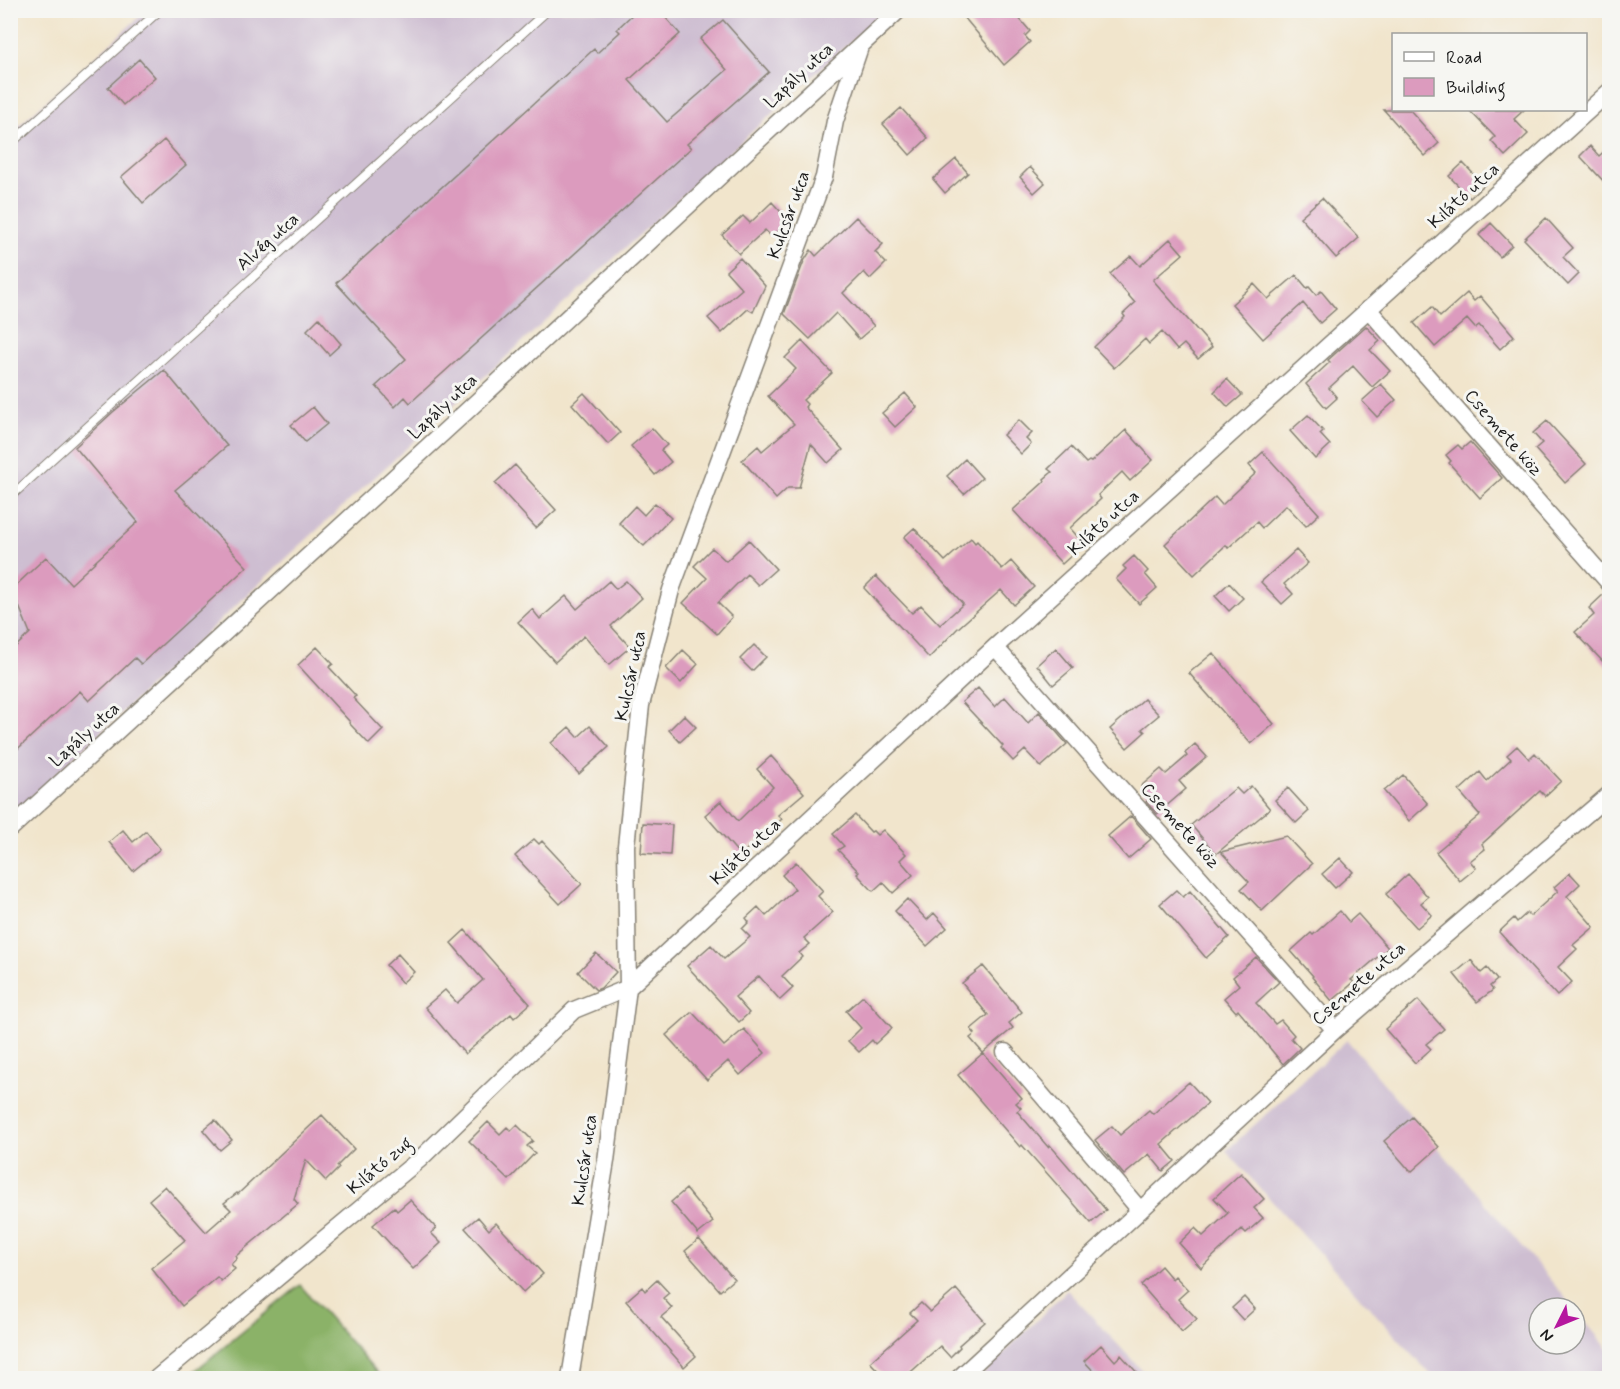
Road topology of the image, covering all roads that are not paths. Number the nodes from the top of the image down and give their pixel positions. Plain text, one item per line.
1 (160, 10) edge
2 (548, 10) edge
3 (899, 10) edge
4 (860, 47) junction
5 (1610, 91) edge
6 (10, 144) edge
7 (1368, 309) junction
8 (10, 497) edge
9 (1610, 584) edge
10 (995, 647) junction
11 (1610, 794) edge
12 (10, 830) edge
13 (628, 988) junction
14 (1335, 1030) junction
15 (1005, 1053) dead end
16 (1140, 1210) junction
17 (157, 1378) edge
18 (570, 1378) edge
19 (959, 1378) edge

1 - 6 lane
2 - 8 lane, Alvég utca
3 - 4 street, Lapály utca
4 - 12 street, Lapály utca
4 - 13 street, Kulcsár utca
5 - 7 street, Kilátó utca
7 - 9 street, Csemete köz
7 - 10 street, Kilátó utca
10 - 13 street, Kilátó utca
10 - 14 street, Csemete köz
11 - 14 street, Csemete utca
13 - 17 street, Kilátó zug
13 - 18 street, Kulcsár utca
14 - 16 street, Csemete utca
15 - 16 street
16 - 19 street, Csemete utca

